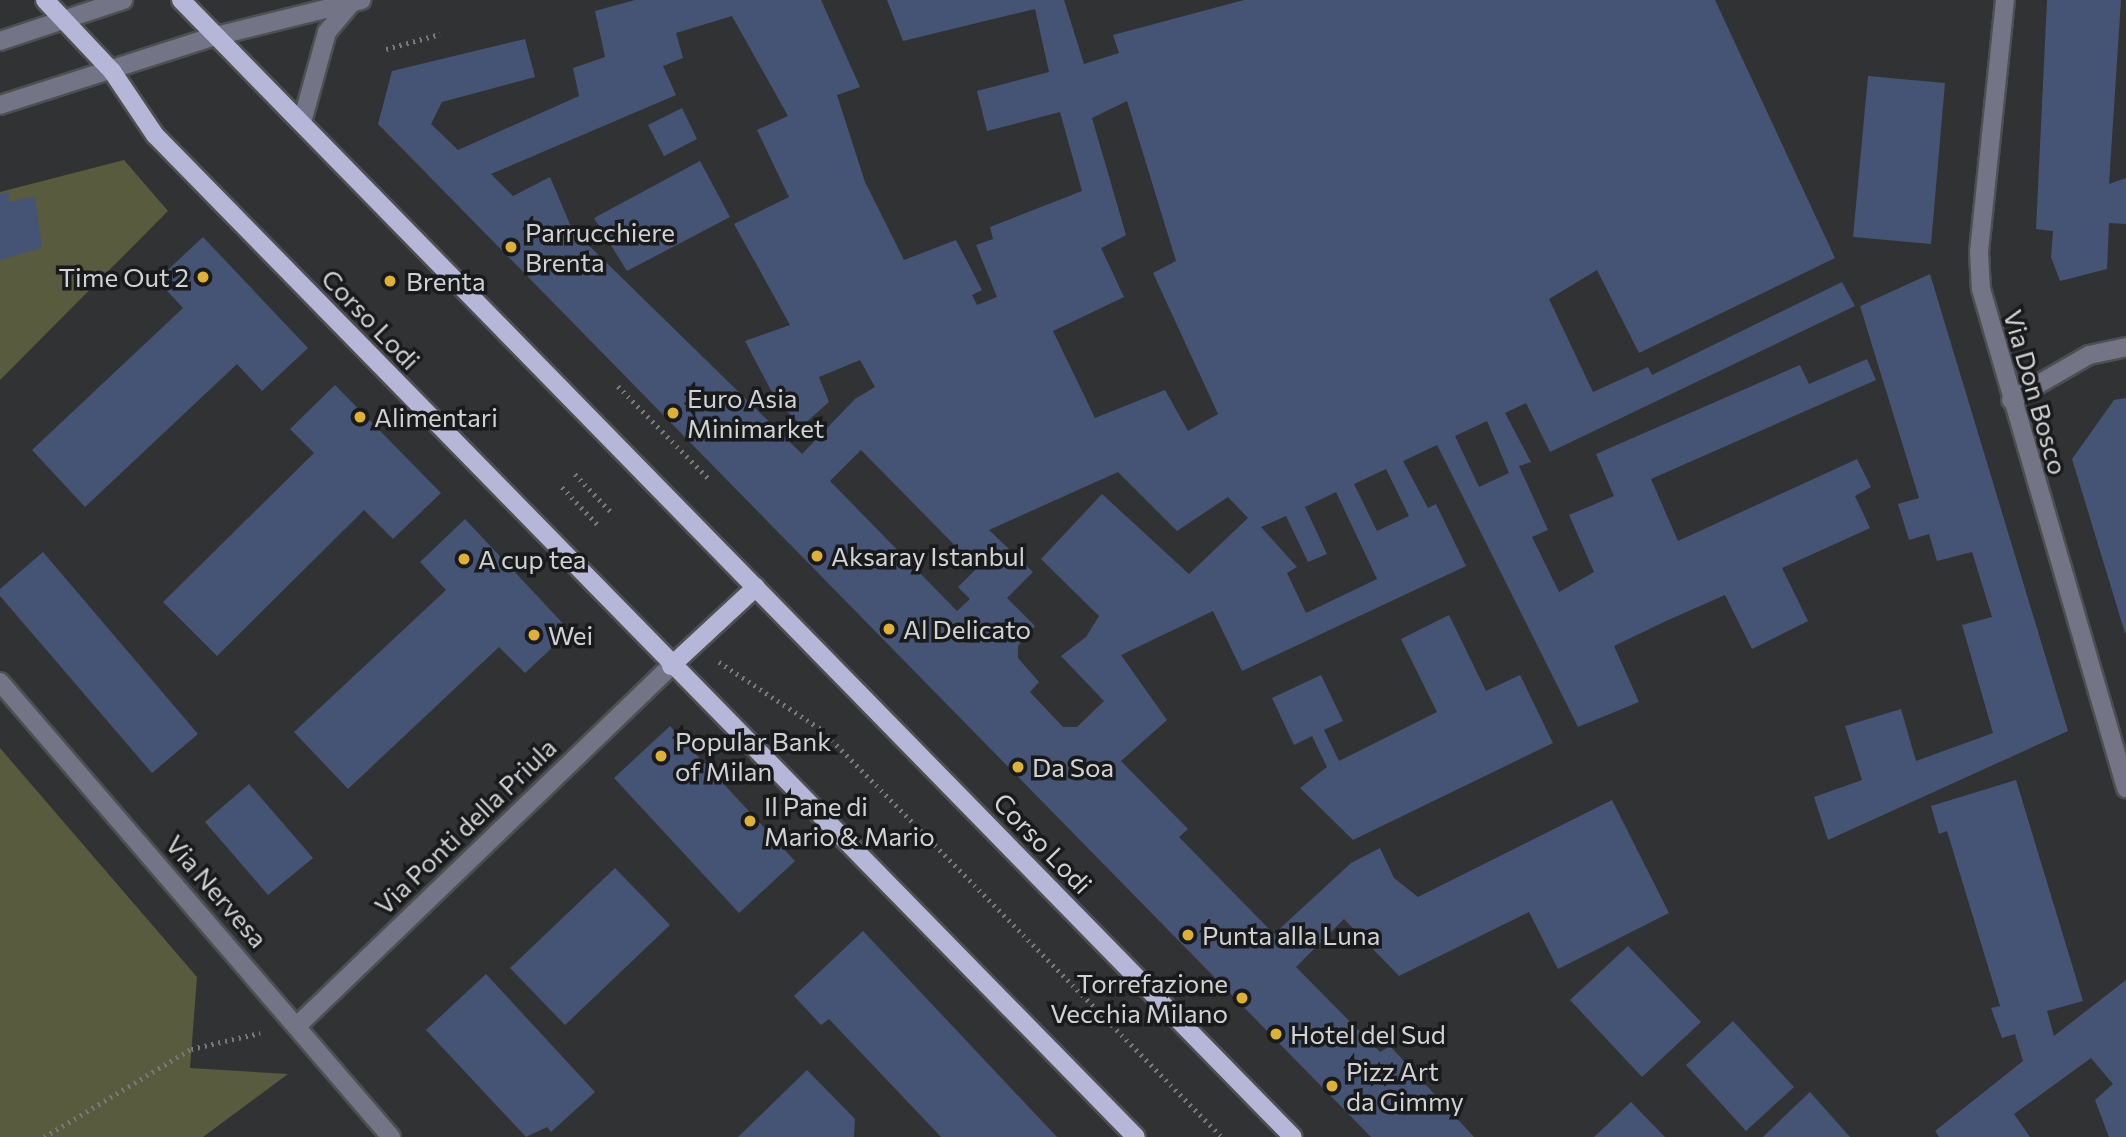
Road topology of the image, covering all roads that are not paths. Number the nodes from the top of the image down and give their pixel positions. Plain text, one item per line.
1 (45, 0) edge
2 (123, 0) edge
3 (181, 0) edge
4 (2005, 0) edge
5 (357, 1) edge
6 (62, 21) junction
7 (212, 37) junction
8 (0, 41) edge
9 (112, 71) junction
10 (0, 105) edge
11 (302, 122) junction
12 (2126, 347) edge
13 (2011, 400) junction
14 (756, 586) junction
15 (671, 666) junction
16 (0, 682) edge
17 (2126, 788) edge
18 (298, 1025) junction
19 (391, 1137) edge
20 (1136, 1137) edge
21 (1293, 1137) edge

1 - 6 main road, Corso Lodi
2 - 6 street
3 - 7 main road, Corso Lodi
4 - 13 street, Via Don Bosco
5 - 7 street
5 - 11 street
6 - 8 street
6 - 9 main road, Corso Lodi
7 - 9 street
7 - 11 main road, Corso Lodi
9 - 10 street
9 - 15 main road, Corso Lodi
11 - 14 main road, Corso Lodi
12 - 13 street
13 - 17 street, Via Don Bosco
14 - 15 main road
14 - 21 main road, Corso Lodi
15 - 18 street, Via Ponti della Priula
15 - 20 main road, Corso Lodi
16 - 18 street, Via Nervesa
18 - 19 street, Via Nervesa

